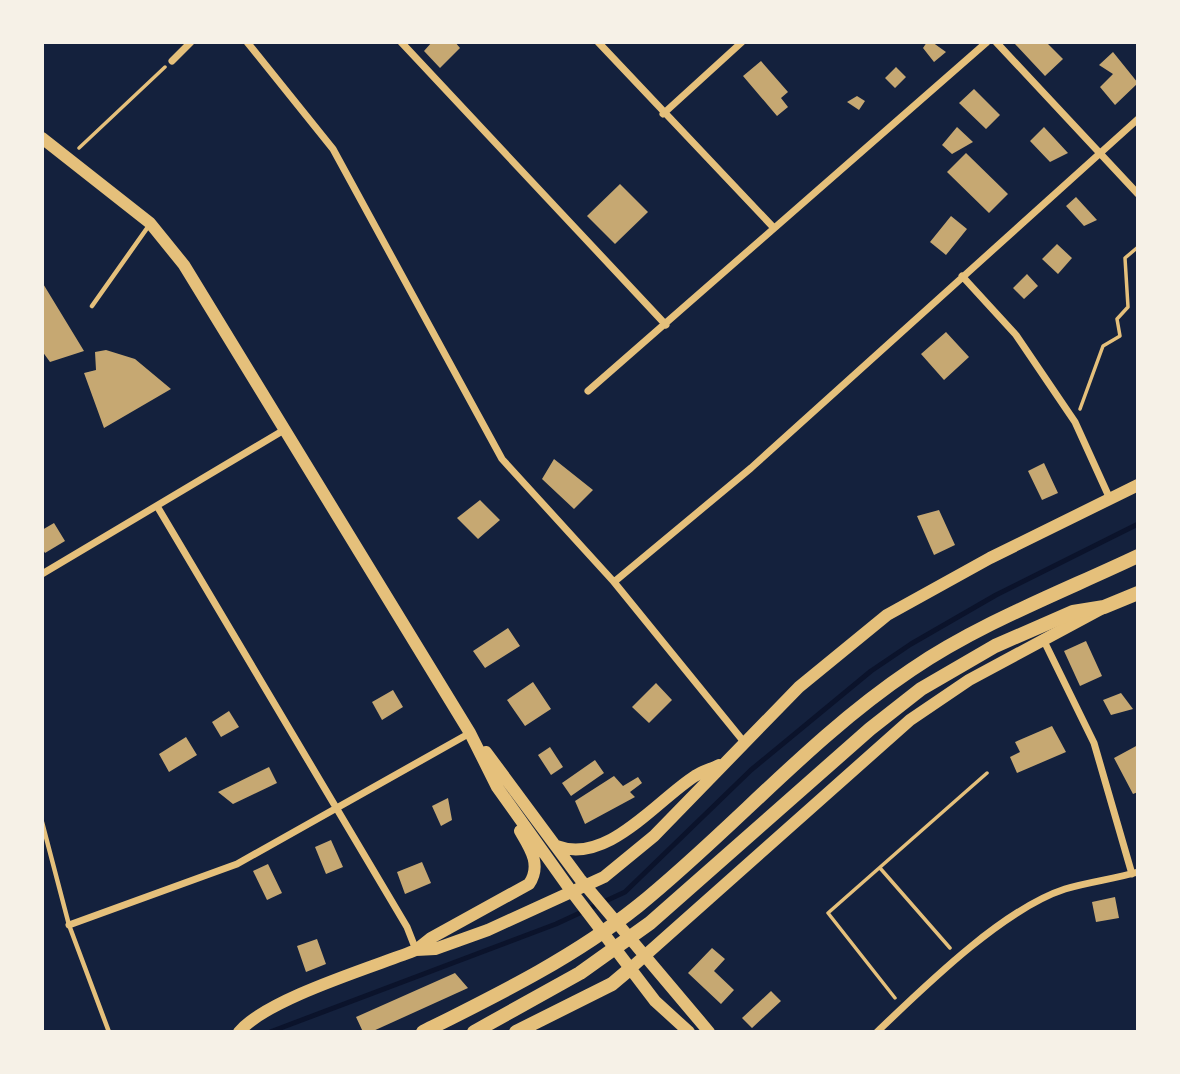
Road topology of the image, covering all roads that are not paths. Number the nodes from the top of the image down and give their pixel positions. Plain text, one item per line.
1 (191, 42) edge
2 (247, 42) edge
3 (401, 42) edge
4 (598, 42) edge
5 (742, 42) edge
6 (987, 42) edge
7 (996, 42) edge
8 (172, 61) road end
9 (663, 114) junction
10 (1138, 118) edge
11 (42, 138) edge
12 (1100, 150) junction
13 (1138, 194) edge
14 (150, 223) junction
15 (773, 228) junction
16 (962, 276) junction
17 (92, 306) dead end
18 (666, 325) junction
19 (588, 391) dead end
20 (285, 430) junction
21 (1138, 485) edge
22 (1110, 499) junction
23 (157, 506) junction
24 (1138, 556) edge
25 (42, 573) edge
26 (614, 582) junction
27 (1138, 593) edge
28 (1104, 607) junction
29 (1044, 641) junction
30 (470, 733) junction
31 (744, 742) junction
32 (723, 764) junction
33 (498, 787) junction
34 (337, 809) junction
35 (42, 822) edge
36 (557, 846) junction
37 (1135, 873) edge
38 (69, 925) junction
39 (416, 950) junction
40 (641, 954) junction
41 (628, 965) junction
42 (109, 1032) edge
43 (239, 1032) edge
44 (423, 1032) edge
45 (474, 1032) edge
46 (516, 1032) edge
47 (690, 1032) edge
48 (709, 1032) edge
49 (877, 1032) edge

1 - 8 street
2 - 26 street
3 - 18 street
4 - 9 street
5 - 9 street
6 - 15 street
7 - 12 street
9 - 15 street
10 - 12 street
11 - 14 main road
12 - 13 street
12 - 16 street
14 - 17 lane
14 - 20 main road
15 - 18 street
16 - 22 street
16 - 26 street
18 - 19 street
20 - 23 street
20 - 30 main road
21 - 22 main road
22 - 31 main road
23 - 25 street
23 - 34 street
24 - 44 main road
26 - 31 street
27 - 28 main road
28 - 29 main road
28 - 45 main road
29 - 37 street
29 - 40 main road
30 - 33 main road
30 - 34 street
30 - 36 main road
31 - 32 main road
32 - 36 main road
32 - 39 main road
33 - 39 main road
33 - 41 main road
34 - 38 street
34 - 39 street
35 - 38 lane
36 - 40 main road
37 - 49 street
38 - 42 lane
39 - 43 main road
40 - 41 main road
40 - 48 main road
41 - 46 main road
41 - 47 main road

